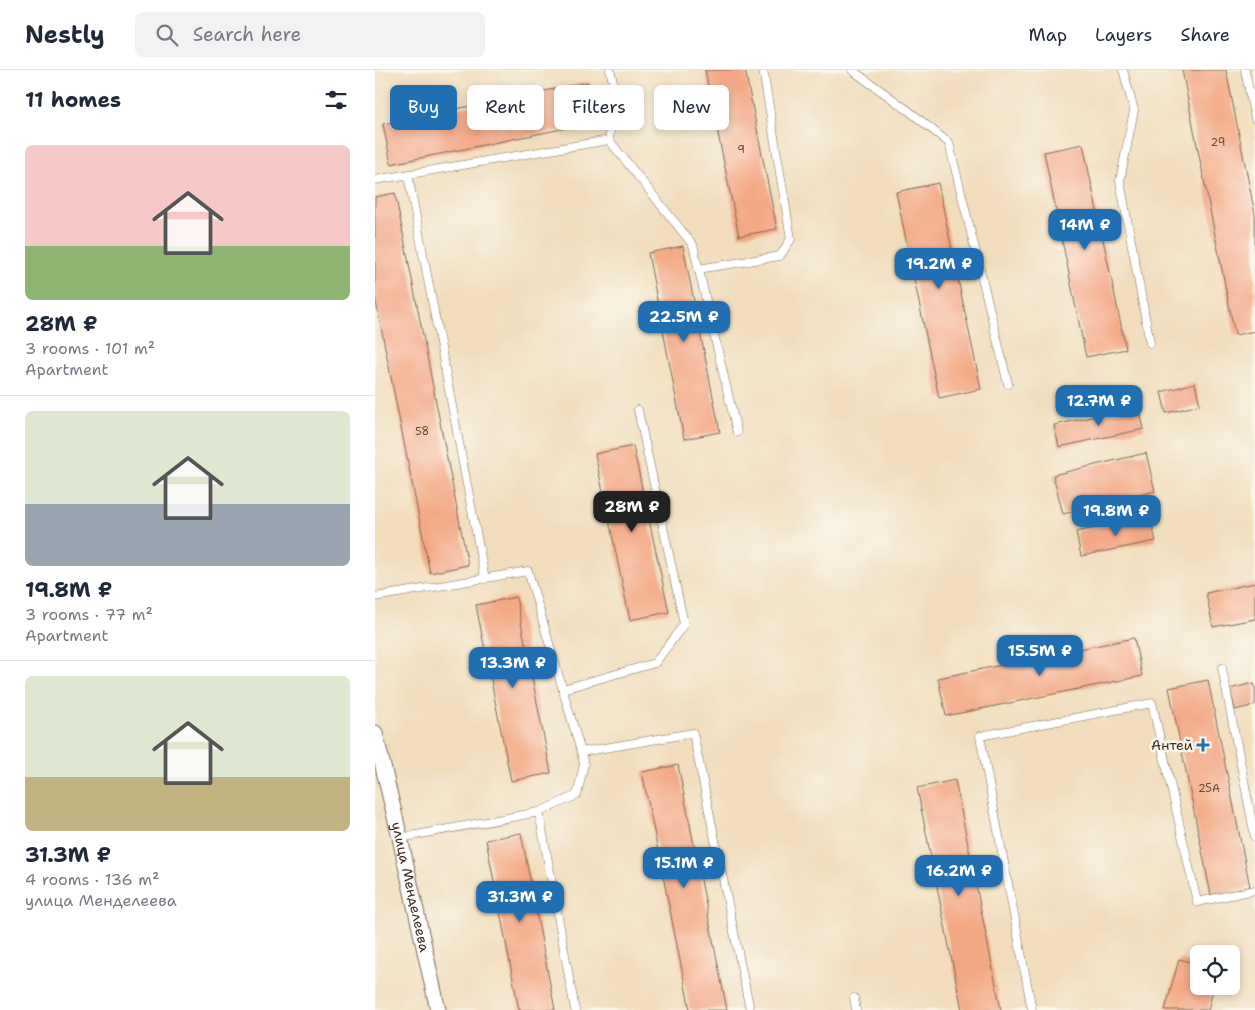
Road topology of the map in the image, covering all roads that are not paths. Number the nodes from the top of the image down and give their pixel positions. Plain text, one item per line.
1 (610, 70) edge
2 (763, 70) edge
3 (851, 70) edge
4 (1123, 70) edge
5 (1245, 70) edge
6 (1255, 119) edge
7 (609, 140) junction
8 (408, 175) junction
9 (375, 180) edge
10 (698, 269) junction
11 (1150, 342) dead end
12 (1008, 384) dead end
13 (637, 410) dead end
14 (737, 432) dead end
15 (485, 578) junction
16 (375, 597) edge
17 (1222, 668) dead end
18 (563, 689) junction
19 (375, 733) edge
20 (581, 752) junction
21 (539, 812) junction
22 (1255, 837) edge
23 (400, 838) junction
24 (1255, 890) edge
25 (854, 998) dead end
26 (438, 1010) edge
27 (575, 1010) edge
28 (750, 1010) edge
29 (856, 1010) edge
30 (1032, 1010) edge

1 - 7 lane
2 - 10 lane
3 - 12 lane
4 - 11 lane
5 - 6 lane
7 - 8 lane
7 - 10 lane
8 - 9 lane
8 - 15 lane
10 - 14 lane
13 - 18 lane
15 - 16 lane
15 - 18 lane
17 - 22 lane
18 - 20 lane
19 - 23 street, улица Менделеева
20 - 21 lane
20 - 28 lane
21 - 23 lane
21 - 27 lane
23 - 26 street, улица Менделеева
24 - 30 lane
25 - 29 lane

